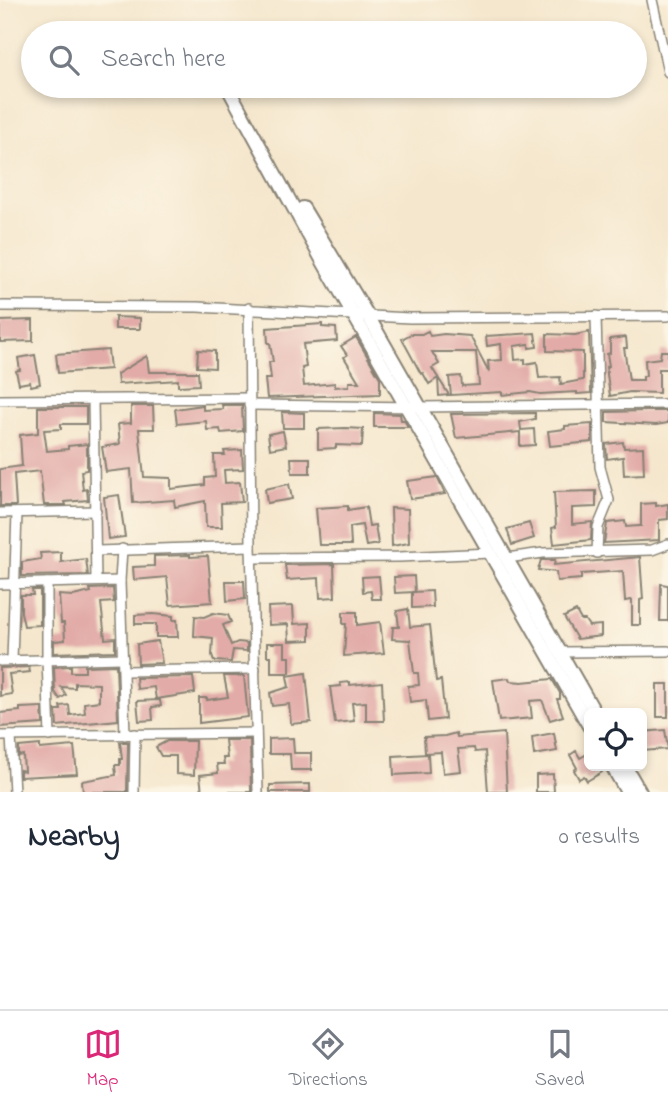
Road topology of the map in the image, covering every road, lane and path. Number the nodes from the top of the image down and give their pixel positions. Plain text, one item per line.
1 (652, 0) edge
2 (668, 72) edge
3 (234, 98) edge
4 (242, 98) edge
5 (0, 306) edge
6 (249, 308) junction
7 (361, 316) junction
8 (596, 316) junction
9 (668, 316) edge
10 (0, 400) edge
11 (93, 400) junction
12 (249, 401) junction
13 (597, 404) junction
14 (668, 404) edge
15 (414, 407) junction
16 (96, 511) junction
17 (0, 513) edge
18 (17, 513) junction
19 (668, 544) edge
20 (251, 546) junction
21 (122, 550) junction
22 (97, 551) junction
23 (491, 553) junction
24 (597, 553) junction
25 (252, 558) junction
26 (508, 558) junction
27 (96, 581) junction
28 (121, 581) junction
29 (47, 583) junction
30 (0, 584) edge
31 (14, 584) junction
32 (668, 651) edge
33 (561, 652) junction
34 (123, 658) junction
35 (12, 660) junction
36 (47, 660) junction
37 (0, 661) edge
38 (255, 669) junction
39 (124, 671) junction
40 (592, 708) edge
41 (584, 717) edge
42 (256, 733) junction
43 (130, 734) junction
44 (0, 736) edge
45 (11, 736) junction
46 (50, 736) junction
47 (615, 771) edge
48 (628, 771) edge
49 (14, 792) edge
50 (134, 792) edge
51 (258, 792) edge
52 (627, 792) edge
53 (640, 792) edge

1 - 2 street
3 - 7 street
4 - 7 street
5 - 6 street
6 - 7 street
6 - 12 street
7 - 8 street
7 - 15 street
8 - 9 street
8 - 13 street
10 - 11 street
11 - 12 street
11 - 16 street
12 - 15 street
12 - 20 street
13 - 14 street
13 - 15 street
13 - 24 street
15 - 23 street
15 - 26 street
16 - 18 street
16 - 22 street
17 - 18 street
18 - 31 street
19 - 24 street
20 - 21 street
20 - 25 street
21 - 22 street
21 - 28 street
22 - 27 street
23 - 25 street
23 - 41 street
24 - 26 street
25 - 38 street
26 - 33 street
27 - 28 street
27 - 29 street
28 - 34 street
29 - 31 street
29 - 36 street
30 - 31 street
31 - 35 street
32 - 33 street
33 - 40 street
34 - 36 street
34 - 39 street
35 - 36 street
35 - 37 street
36 - 46 street
38 - 39 street
38 - 42 street
39 - 43 street
42 - 43 street
42 - 51 street
43 - 46 street
43 - 50 street
44 - 45 street
45 - 46 street
45 - 49 street
47 - 52 street
48 - 53 street

